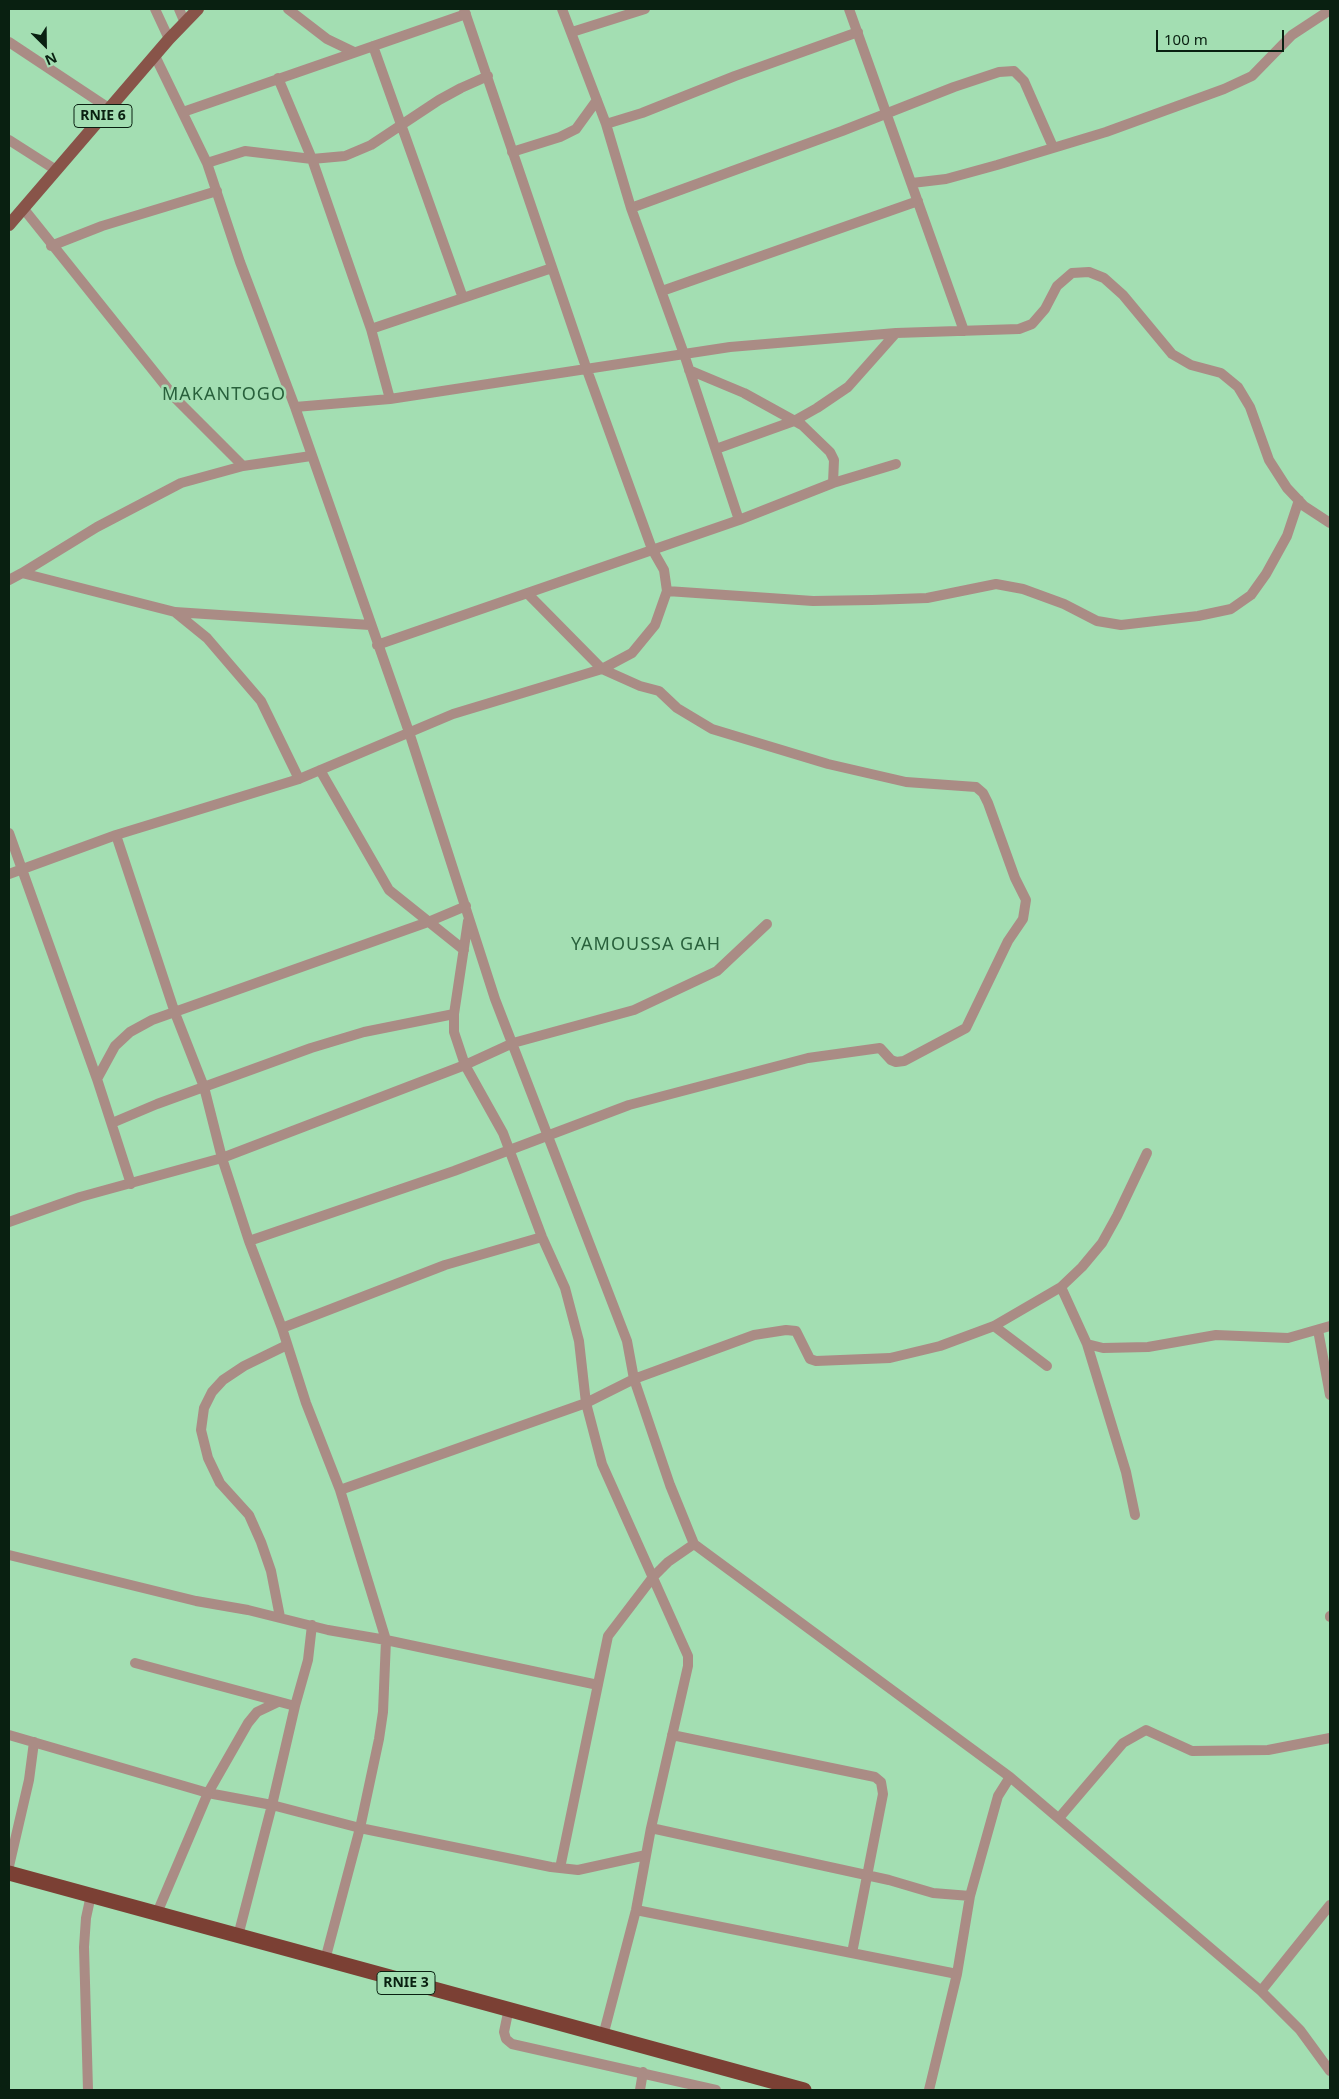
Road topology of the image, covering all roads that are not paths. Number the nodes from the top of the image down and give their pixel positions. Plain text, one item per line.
1 (155, 9) edge
2 (179, 9) edge
3 (198, 9) edge
4 (288, 9) edge
5 (562, 9) edge
6 (645, 9) edge
7 (849, 9) edge
8 (1330, 10) edge
9 (465, 12) edge
10 (185, 23) junction
11 (572, 32) junction
12 (858, 32) junction
13 (170, 39) junction
14 (9, 42) edge
15 (373, 46) junction
16 (354, 52) junction
17 (155, 56) junction
18 (488, 76) junction
19 (278, 78) junction
20 (597, 100) junction
21 (110, 109) junction
22 (184, 112) junction
23 (887, 113) junction
24 (606, 124) junction
25 (403, 126) junction
26 (9, 140) edge
27 (1053, 147) junction
28 (512, 152) junction
29 (312, 159) junction
30 (207, 162) junction
31 (56, 170) junction
32 (912, 183) junction
33 (217, 192) junction
34 (918, 200) junction
35 (23, 208) junction
36 (631, 208) junction
37 (9, 225) edge
38 (52, 246) junction
39 (552, 268) junction
40 (662, 291) junction
41 (463, 298) junction
42 (371, 329) junction
43 (964, 331) junction
44 (896, 333) junction
45 (684, 354) junction
46 (587, 370) junction
47 (690, 370) junction
48 (390, 399) junction
49 (295, 408) junction
50 (794, 420) junction
51 (716, 449) junction
52 (311, 456) junction
53 (896, 464) dead end
54 (242, 466) junction
55 (833, 483) junction
56 (1299, 500) junction
57 (739, 520) junction
58 (1330, 523) edge
59 (652, 549) junction
60 (22, 573) junction
61 (9, 580) edge
62 (667, 591) junction
63 (528, 594) junction
64 (175, 612) junction
65 (370, 625) junction
66 (377, 645) junction
67 (602, 669) junction
68 (409, 732) junction
69 (320, 770) junction
70 (299, 778) junction
71 (9, 833) edge
72 (116, 835) junction
73 (21, 870) junction
74 (9, 874) edge
75 (466, 906) junction
76 (468, 917) junction
77 (428, 922) junction
78 (767, 924) dead end
79 (464, 950) junction
80 (175, 1013) junction
81 (454, 1014) junction
82 (513, 1043) junction
83 (465, 1065) junction
84 (97, 1079) junction
85 (204, 1087) junction
86 (112, 1123) junction
87 (549, 1136) junction
88 (509, 1150) junction
89 (1147, 1153) dead end
90 (222, 1158) junction
91 (131, 1184) junction
92 (9, 1222) edge
93 (542, 1237) junction
94 (249, 1241) junction
95 (1061, 1287) junction
96 (994, 1326) junction
97 (1330, 1326) edge
98 (282, 1328) junction
99 (1318, 1330) junction
100 (1088, 1344) junction
101 (287, 1345) junction
102 (1048, 1366) dead end
103 (634, 1379) junction
104 (1330, 1395) edge
105 (1330, 1399) edge
106 (586, 1403) junction
107 (1330, 1405) edge
108 (340, 1490) junction
109 (1135, 1515) dead end
110 (694, 1544) junction
111 (9, 1555) edge
112 (653, 1577) junction
113 (280, 1617) junction
114 (312, 1625) junction
115 (386, 1640) junction
116 (135, 1663) dead end
117 (598, 1685) junction
118 (278, 1702) junction
119 (295, 1706) junction
120 (9, 1735) edge
121 (672, 1735) junction
122 (1330, 1738) edge
123 (34, 1742) junction
124 (1010, 1777) junction
125 (208, 1793) junction
126 (272, 1805) junction
127 (1059, 1818) junction
128 (360, 1828) junction
129 (650, 1828) junction
130 (646, 1855) junction
131 (9, 1866) edge
132 (560, 1868) junction
133 (9, 1873) edge
134 (868, 1876) junction
135 (91, 1895) junction
136 (970, 1896) junction
137 (1330, 1905) edge
138 (636, 1910) junction
139 (157, 1913) junction
140 (238, 1936) junction
141 (852, 1953) junction
142 (325, 1960) junction
143 (957, 1974) junction
144 (1261, 1992) junction
145 (509, 2008) junction
146 (603, 2036) junction
147 (1330, 2071) edge
148 (643, 2072) junction
149 (88, 2090) edge
150 (640, 2090) edge
151 (716, 2090) edge
152 (804, 2090) edge
153 (929, 2090) edge

1 - 13 street
2 - 10 street
3 - 10 main road, RNIE 6
4 - 16 street
5 - 11 street
6 - 11 street
7 - 12 street
8 - 27 street
9 - 15 street
9 - 18 street
10 - 13 main road, RNIE 6
11 - 20 street
12 - 23 street
12 - 24 street
13 - 17 main road, RNIE 6
14 - 21 street
15 - 16 street
15 - 25 street
16 - 19 street
17 - 21 main road, RNIE 6
17 - 22 street
18 - 25 street
18 - 28 street
19 - 22 street
19 - 29 street
20 - 24 street
20 - 28 street
21 - 31 main road, RNIE 6
22 - 30 street
23 - 27 street
23 - 32 street
23 - 36 street
24 - 36 street
25 - 29 street
25 - 41 street
26 - 31 street
27 - 32 street
28 - 39 street
29 - 30 street
29 - 42 street
30 - 33 street
31 - 35 main road, RNIE 6
32 - 34 street
33 - 38 street
33 - 49 street
34 - 40 street
34 - 43 street
35 - 37 main road, RNIE 6
35 - 38 street
36 - 40 street
38 - 54 street
39 - 41 street
39 - 46 street
40 - 45 street
41 - 42 street
42 - 48 street
43 - 44 street
43 - 56 street
44 - 45 street
44 - 50 street
45 - 46 street
45 - 47 street
46 - 48 street
46 - 59 street
47 - 50 street
47 - 51 street
48 - 49 street
49 - 52 street
50 - 51 street
50 - 55 street
51 - 57 street
52 - 54 street
52 - 65 street
53 - 55 street
54 - 60 street
55 - 57 street
56 - 58 street
56 - 62 street
57 - 59 street
59 - 62 street
59 - 63 street
60 - 61 street
60 - 64 street
62 - 67 street
63 - 66 street
63 - 67 street
64 - 65 street
64 - 70 street
65 - 66 street
66 - 68 street
67 - 68 street
67 - 87 street
68 - 69 street
68 - 75 street
69 - 70 street
69 - 77 street
70 - 72 street
71 - 73 street
72 - 73 street
72 - 80 street
73 - 74 street
73 - 84 street
75 - 76 street
75 - 77 street
76 - 79 street
76 - 82 street
77 - 79 street
77 - 80 street
78 - 82 street
79 - 81 street
80 - 84 street
80 - 85 street
81 - 83 street
81 - 85 street
82 - 83 street
82 - 87 street
83 - 88 street
83 - 90 street
84 - 86 street
85 - 86 street
85 - 90 street
86 - 91 street
87 - 88 street
87 - 103 street
88 - 93 street
88 - 94 street
89 - 95 street
90 - 91 street
90 - 94 street
91 - 92 street
93 - 98 street
93 - 106 street
94 - 98 street
95 - 96 street
95 - 100 street
96 - 102 street
96 - 103 street
97 - 99 street
98 - 101 street
99 - 100 street
99 - 104 street
100 - 109 street
101 - 108 street
101 - 113 street
103 - 106 street
103 - 110 street
105 - 107 street
106 - 108 street
106 - 112 street
108 - 115 street
110 - 112 street
110 - 124 street
111 - 113 street
112 - 117 street
112 - 121 street
113 - 114 street
114 - 115 street
114 - 119 street
115 - 117 street
115 - 128 street
116 - 118 street
117 - 132 street
118 - 119 street
118 - 125 street
119 - 126 street
120 - 123 street
121 - 129 street
121 - 134 street
122 - 127 street
123 - 125 street
123 - 131 street
124 - 127 street
124 - 136 street
125 - 126 street
125 - 139 street
126 - 128 street
126 - 140 street
127 - 144 street
128 - 132 street
128 - 142 street
129 - 130 street
129 - 134 street
130 - 132 street
130 - 138 street
133 - 135 highway, RNIE 3
134 - 136 street
134 - 141 street
135 - 139 highway, RNIE 3
135 - 149 street
136 - 143 street
137 - 144 street
138 - 141 street
138 - 146 street
139 - 140 highway, RNIE 3
140 - 142 highway, RNIE 3
141 - 143 street
142 - 145 highway, RNIE 3
143 - 153 street
144 - 147 street
145 - 146 highway, RNIE 3
145 - 148 street
146 - 152 highway, RNIE 3
148 - 150 street
148 - 151 street

